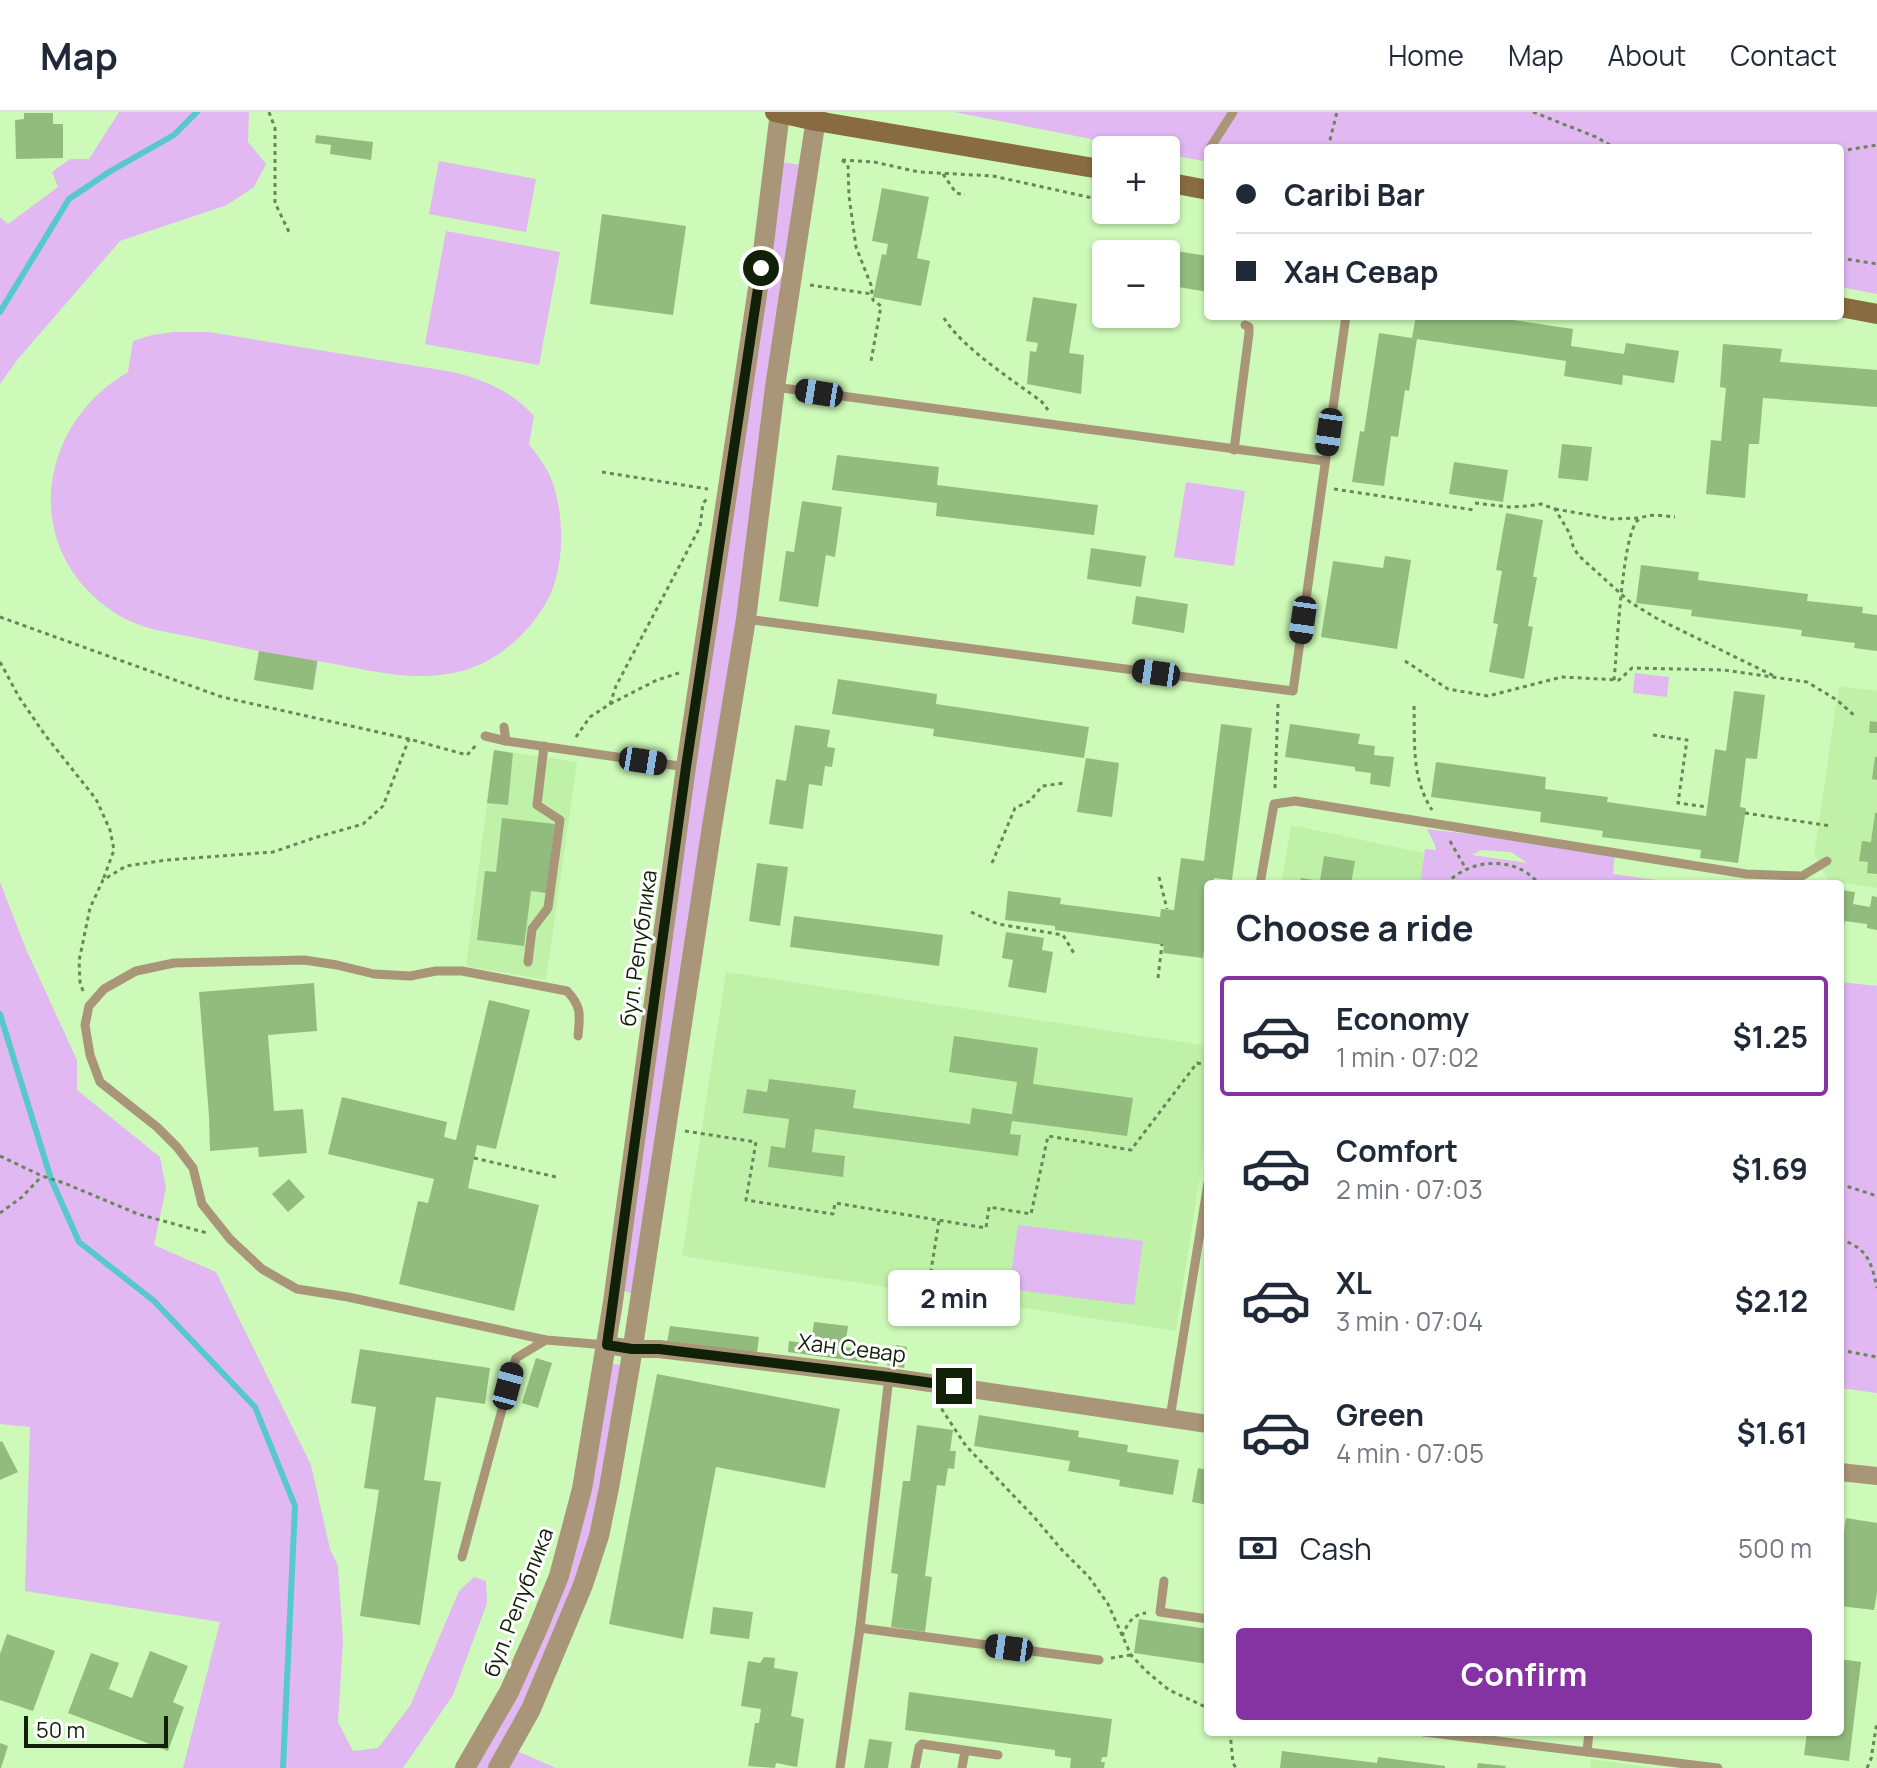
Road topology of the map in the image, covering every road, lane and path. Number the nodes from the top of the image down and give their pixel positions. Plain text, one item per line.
1 (269, 112) edge
2 (779, 112) edge
3 (1233, 112) edge
4 (1337, 112) edge
5 (1533, 112) edge
6 (817, 116) edge
7 (1213, 144) edge
8 (1329, 144) edge
9 (1608, 144) edge
10 (1877, 145) edge
11 (1844, 150) edge
12 (1092, 167) edge
13 (943, 174) junction
14 (1180, 185) edge
15 (1204, 189) edge
16 (965, 195) dead end
17 (1092, 198) edge
18 (290, 234) dead end
19 (1844, 259) edge
20 (1877, 264) edge
21 (810, 285) dead end
22 (872, 294) junction
23 (1844, 308) edge
24 (1877, 314) edge
25 (944, 318) dead end
26 (1345, 320) edge
27 (1245, 325) dead end
28 (871, 361) dead end
29 (775, 387) junction
30 (1061, 426) junction
31 (1234, 450) junction
32 (1325, 461) junction
33 (602, 472) dead end
34 (1322, 487) junction
35 (721, 491) junction
36 (1475, 503) dead end
37 (1555, 509) junction
38 (1474, 510) dead end
39 (1675, 517) dead end
40 (1641, 518) junction
41 (1622, 595) junction
42 (0, 617) edge
43 (746, 619) junction
44 (1405, 661) dead end
45 (0, 662) edge
46 (702, 666) junction
47 (1780, 679) junction
48 (1614, 680) junction
49 (1279, 689) junction
50 (610, 704) junction
51 (1414, 706) dead end
52 (1856, 717) dead end
53 (504, 727) dead end
54 (1653, 735) dead end
55 (485, 736) joint
56 (409, 739) junction
57 (506, 741) junction
58 (544, 746) junction
59 (566, 749) junction
60 (686, 767) junction
61 (1065, 783) dead end
62 (1274, 804) junction
63 (1707, 807) dead end
64 (1745, 813) dead end
65 (1441, 824) junction
66 (1831, 826) dead end
67 (1827, 861) dead end
68 (992, 863) dead end
69 (1466, 869) junction
70 (1159, 877) dead end
71 (103, 880) junction
72 (1261, 880) edge
73 (1451, 880) edge
74 (1536, 880) edge
75 (1167, 909) dead end
76 (971, 912) dead end
77 (1162, 944) dead end
78 (1075, 955) dead end
79 (528, 962) dead end
80 (1158, 978) dead end
81 (89, 1006) junction
82 (578, 1036) dead end
83 (1204, 1064) edge
84 (666, 1128) junction
85 (0, 1156) edge
86 (474, 1158) dead end
87 (42, 1176) junction
88 (556, 1177) dead end
89 (1844, 1185) edge
90 (1877, 1196) edge
91 (1204, 1208) edge
92 (0, 1213) edge
93 (939, 1220) junction
94 (230, 1239) junction
95 (1844, 1241) edge
96 (1877, 1288) edge
97 (923, 1320) dead end
98 (546, 1340) junction
99 (607, 1345) junction
100 (632, 1349) junction
101 (1844, 1351) edge
102 (1877, 1357) edge
103 (889, 1377) junction
104 (923, 1382) junction
105 (1170, 1418) junction
106 (1204, 1423) edge
107 (1844, 1472) edge
108 (1877, 1476) edge
109 (462, 1557) dead end
110 (1164, 1581) dead end
111 (1160, 1612) junction
112 (1204, 1618) edge
113 (860, 1628) junction
114 (1122, 1636) junction
115 (1099, 1660) dead end
116 (1204, 1706) edge
117 (1877, 1722) edge
118 (1230, 1736) edge
119 (1496, 1736) edge
120 (1589, 1736) edge
121 (965, 1751) junction
122 (1587, 1752) junction
123 (998, 1755) dead end
124 (465, 1768) edge
125 (498, 1768) edge
126 (840, 1768) edge
127 (915, 1768) edge
128 (962, 1768) edge
129 (1236, 1768) edge
130 (1718, 1768) edge
131 (1867, 1768) edge

1 - 18 path
2 - 6 main road
2 - 35 street, бул. Република
3 - 7 lane
4 - 8 path
5 - 9 path
6 - 12 main road
6 - 29 street
10 - 11 path
13 - 16 path
13 - 17 path
13 - 22 path
14 - 15 main road
19 - 20 path
21 - 22 path
22 - 28 path
23 - 24 main road
25 - 30 path
26 - 32 lane
27 - 31 lane
29 - 30 lane
29 - 43 street
30 - 31 lane
31 - 32 lane
32 - 34 lane
33 - 35 path
34 - 38 path
34 - 49 lane
35 - 46 street, бул. Република
35 - 50 path
36 - 37 path
37 - 40 path
37 - 41 path
39 - 40 path
40 - 41 path
41 - 47 path
41 - 48 path
42 - 56 path
43 - 49 lane
43 - 84 street
44 - 48 path
45 - 71 path
46 - 50 path
46 - 60 street, бул. Република
47 - 48 path
47 - 52 path
49 - 62 path
50 - 59 path
51 - 65 path
53 - 57 lane
54 - 63 path
55 - 56 path
55 - 57 lane
56 - 71 path
57 - 58 lane
58 - 59 lane
58 - 79 lane
59 - 60 lane
60 - 99 street, бул. Република
61 - 68 path
62 - 65 lane
62 - 72 lane
64 - 66 path
65 - 67 lane
65 - 69 path
69 - 73 path
69 - 74 path
70 - 75 path
71 - 81 path
76 - 78 path
77 - 80 path
81 - 82 lane
81 - 94 lane
83 - 93 path
84 - 93 path
84 - 100 street
85 - 87 path
86 - 88 path
87 - 92 path
87 - 94 path
89 - 90 path
91 - 105 lane
93 - 97 path
94 - 98 lane
95 - 96 path
98 - 99 lane
98 - 109 lane
99 - 100 street, Хан Севар
99 - 124 street, бул. Република
100 - 103 street, Хан Севар
100 - 125 street
101 - 102 path
103 - 104 street, Хан Севар
103 - 113 lane
104 - 105 street, Хан Севар
104 - 114 path
105 - 106 street, Хан Севар
107 - 108 street
110 - 111 lane
111 - 112 lane
111 - 114 path
113 - 115 lane
113 - 126 lane
114 - 116 path
117 - 131 path
118 - 129 path
119 - 122 lane
120 - 122 lane
121 - 123 lane
121 - 127 lane
121 - 128 lane
122 - 130 lane

